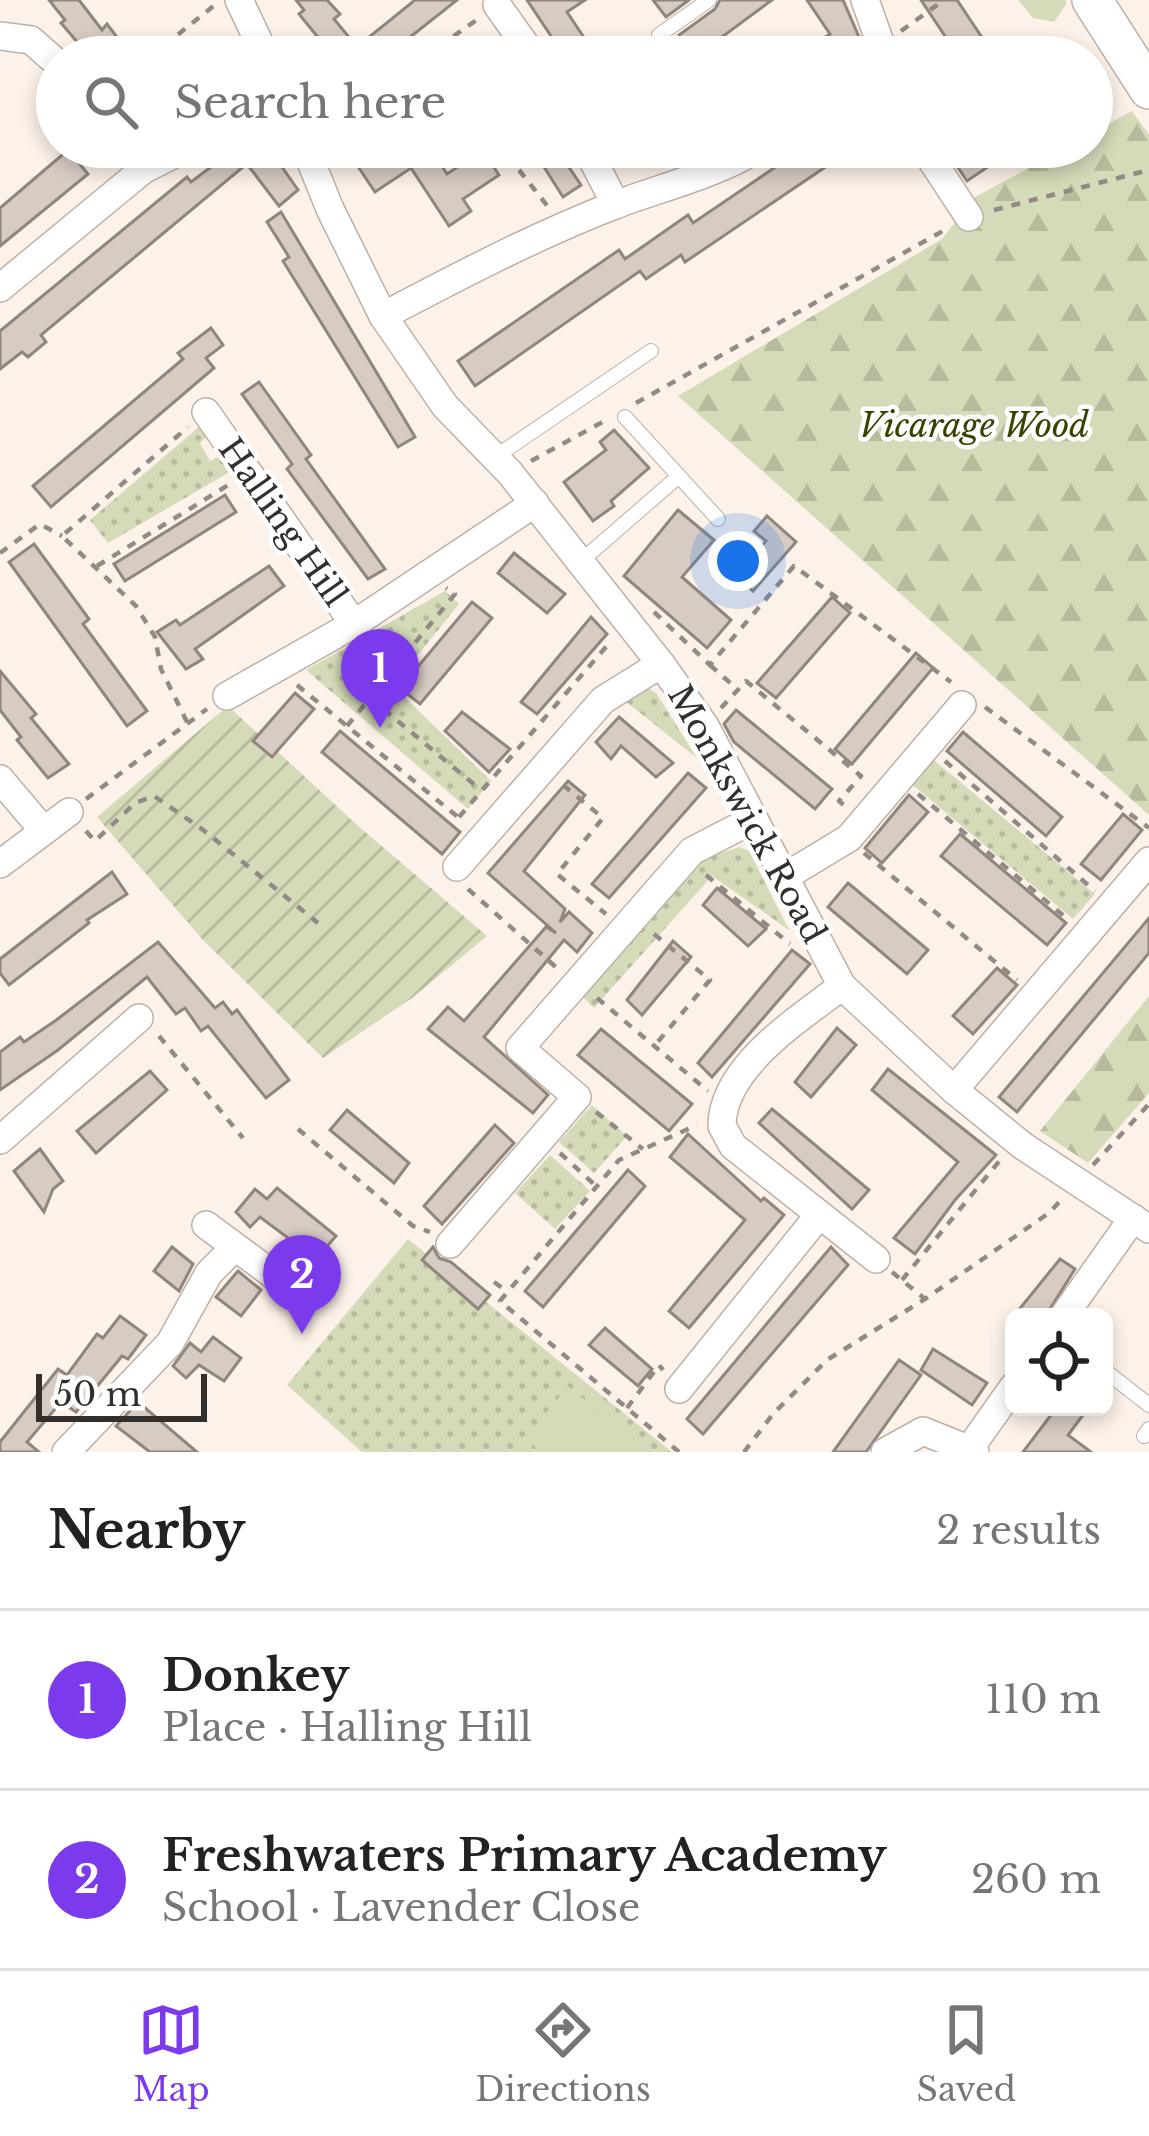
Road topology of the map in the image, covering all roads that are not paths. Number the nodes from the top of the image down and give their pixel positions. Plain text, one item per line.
1 (239, 0) edge
2 (709, 0) edge
3 (865, 0) edge
4 (1092, 0) edge
5 (497, 5) road end
6 (0, 36) edge
7 (256, 36) edge
8 (519, 36) edge
9 (660, 36) edge
10 (876, 36) edge
11 (36, 44) edge
12 (1149, 89) edge
13 (147, 168) edge
14 (313, 168) edge
15 (597, 168) edge
16 (724, 168) edge
17 (937, 168) edge
18 (143, 170) joint
19 (616, 205) junction
20 (969, 217) road end
21 (0, 288) edge
22 (383, 316) junction
23 (651, 351) dead end
24 (206, 412) road end
25 (626, 417) dead end
26 (502, 465) junction
27 (679, 476) junction
28 (535, 503) junction
29 (718, 519) dead end
30 (580, 562) junction
31 (354, 624) junction
32 (661, 664) junction
33 (961, 694) road end
34 (227, 696) road end
35 (0, 779) edge
36 (69, 812) road end
37 (752, 820) junction
38 (44, 831) junction
39 (1149, 861) edge
40 (0, 864) edge
41 (457, 867) road end
42 (786, 876) junction
43 (842, 986) junction
44 (139, 1018) road end
45 (954, 1090) junction
46 (0, 1140) edge
47 (819, 1215) junction
48 (1141, 1224) edge
49 (206, 1225) dead end
50 (445, 1240) road end
51 (235, 1247) junction
52 (876, 1259) road end
53 (283, 1282) dead end
54 (1071, 1308) edge
55 (1113, 1377) edge
56 (679, 1389) road end
57 (1005, 1400) edge
58 (1149, 1405) edge
59 (973, 1450) edge
60 (66, 1452) edge
61 (885, 1452) edge

1 - 7 street
2 - 9 lane
3 - 10 street
4 - 12 street
5 - 8 street
6 - 11 street
13 - 18 street
14 - 22 street, Monkswick Road
15 - 19 street
16 - 19 street
17 - 20 street
18 - 21 street
19 - 22 street
22 - 26 street, Monkswick Road
23 - 26 lane
24 - 31 street, Halling Hill
25 - 27 lane
26 - 28 street, Monkswick Road
27 - 29 lane
27 - 30 lane
28 - 30 street, Monkswick Road
28 - 31 street, Halling Hill
30 - 32 street, Monkswick Road
31 - 34 street, Halling Hill
32 - 37 street, Monkswick Road
32 - 41 street
33 - 42 street
35 - 38 street
36 - 38 street
37 - 42 street, Monkswick Road
37 - 50 street
38 - 40 street
39 - 45 street
42 - 43 street, Monkswick Road
43 - 45 street, Monkswick Road
43 - 47 street
44 - 46 street
45 - 48 street, Monkswick Road
47 - 52 street
47 - 56 street
48 - 54 street
49 - 51 street
51 - 53 street
51 - 60 street
55 - 58 lane
57 - 59 street
59 - 61 street

